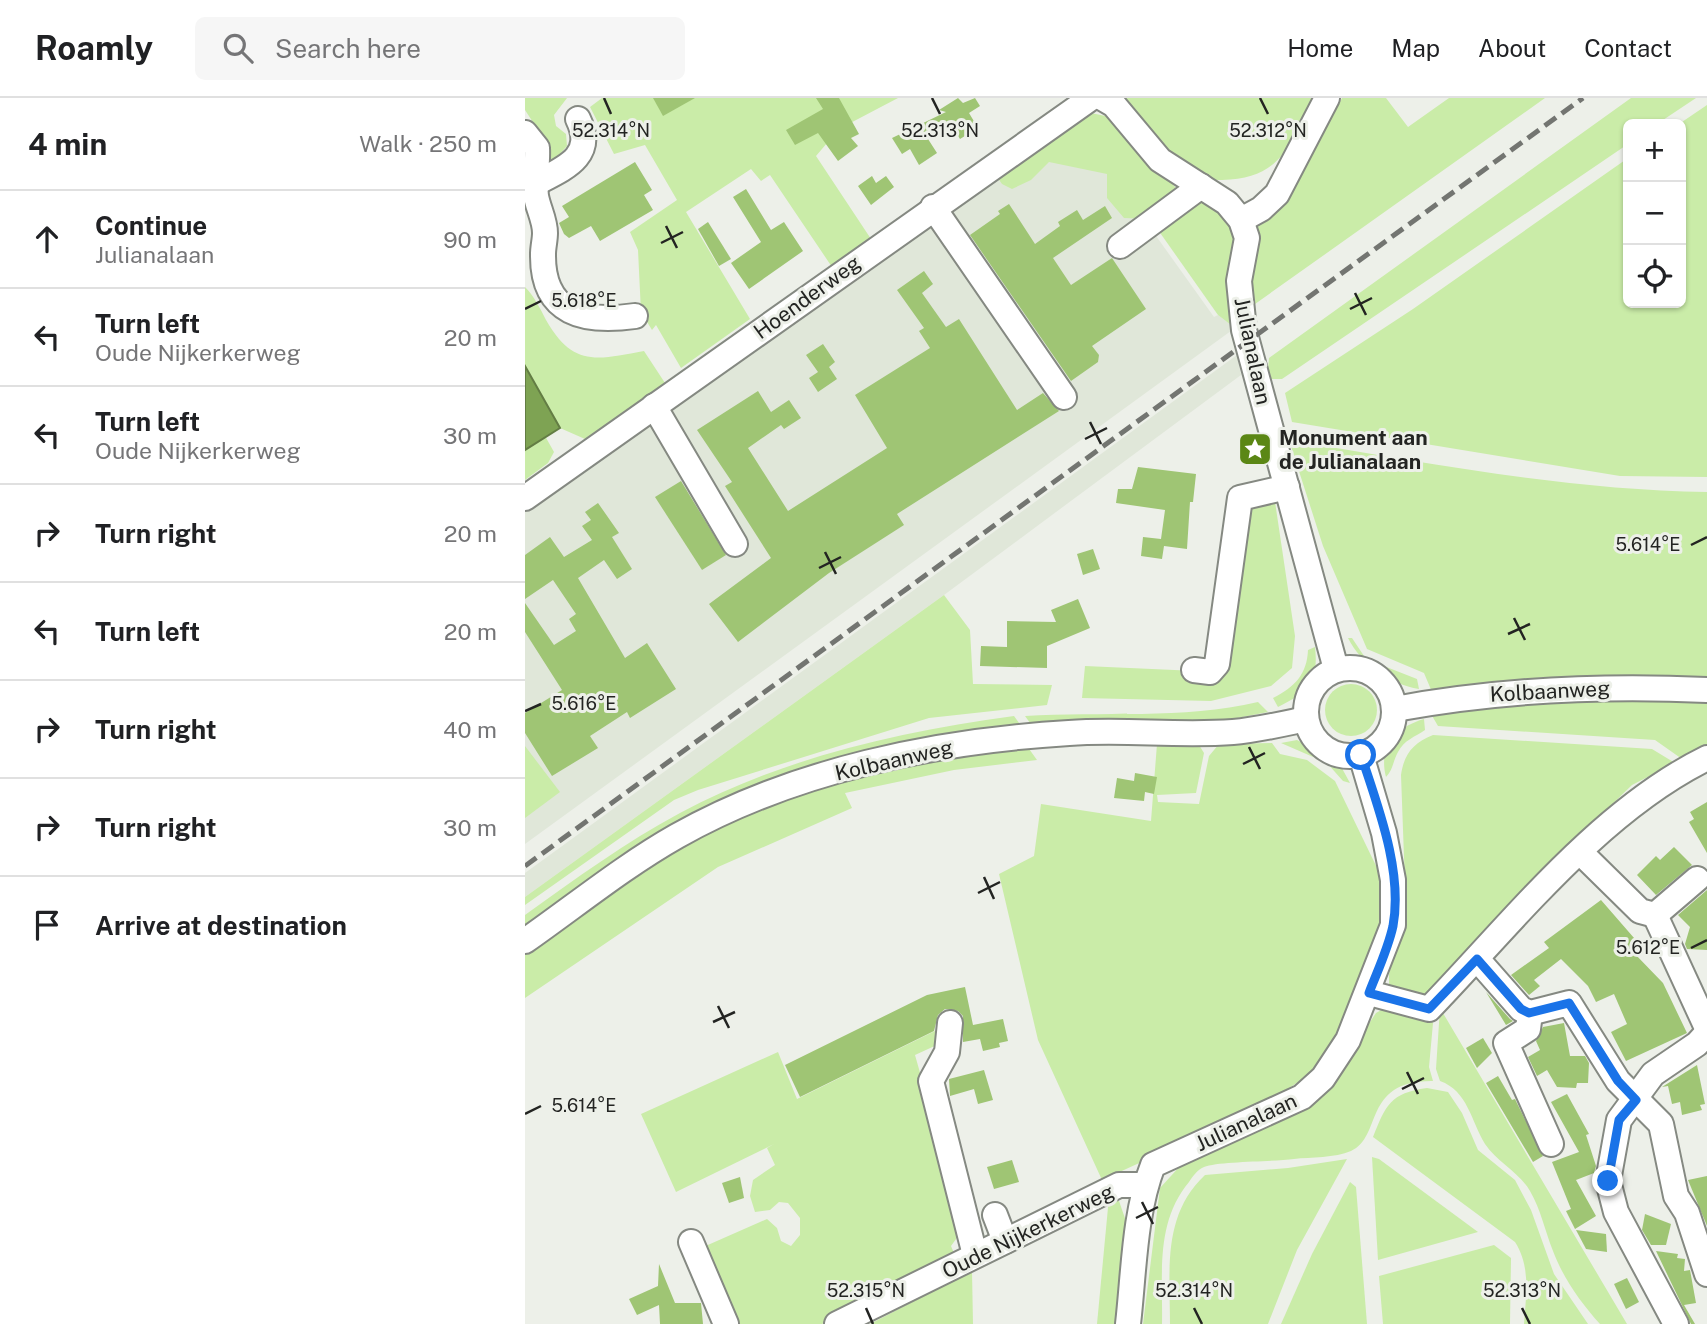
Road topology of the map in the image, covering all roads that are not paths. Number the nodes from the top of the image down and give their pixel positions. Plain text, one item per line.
1 (1091, 98) edge
2 (1102, 98) edge
3 (1327, 98) edge
4 (578, 120) dead end
5 (525, 133) edge
6 (536, 183) junction
7 (1201, 186) junction
8 (933, 207) junction
9 (1241, 220) junction
10 (1120, 246) dead end
11 (635, 316) dead end
12 (1064, 397) dead end
13 (654, 406) junction
14 (1287, 487) junction
15 (525, 498) edge
16 (735, 544) dead end
17 (1194, 670) dead end
18 (1336, 670) junction
19 (1707, 690) edge
20 (1395, 709) junction
21 (1306, 719) junction
22 (1361, 755) junction
23 (1707, 758) edge
24 (1580, 852) junction
25 (1697, 879) dead end
26 (1655, 915) junction
27 (525, 942) edge
28 (1477, 959) junction
29 (1369, 993) junction
30 (1529, 1013) junction
31 (950, 1023) dead end
32 (1707, 1030) edge
33 (1636, 1100) junction
34 (1551, 1144) dead end
35 (1145, 1185) junction
36 (995, 1215) dead end
37 (1005, 1241) junction
38 (691, 1242) dead end
39 (975, 1255) junction
40 (1707, 1274) edge
41 (726, 1324) edge
42 (837, 1324) edge
43 (1128, 1324) edge
44 (1676, 1324) edge

1 - 8 street, Hoenderweg
2 - 7 street
3 - 9 street
4 - 6 street
5 - 6 street
6 - 11 street
7 - 9 street
7 - 10 street
8 - 12 street
8 - 13 street, Hoenderweg
9 - 14 street, Julianalaan
13 - 15 street, Hoenderweg
13 - 16 street
14 - 17 street
14 - 18 street, Julianalaan
18 - 20 street
18 - 21 street
19 - 20 street, Kolbaanweg
20 - 22 street
21 - 22 street
21 - 27 street, Kolbaanweg
22 - 29 street, Julianalaan
23 - 24 street
24 - 26 street
24 - 28 street
25 - 26 street
26 - 32 street
28 - 29 street
28 - 30 street
29 - 35 street, Julianalaan
30 - 33 street
30 - 34 street
31 - 39 street
32 - 33 street
33 - 40 street
33 - 44 street
35 - 37 street, Oude Nijkerkerweg
35 - 43 street
36 - 37 street
37 - 39 street, Oude Nijkerkerweg
38 - 41 street
39 - 42 street, Oude Nijkerkerweg

